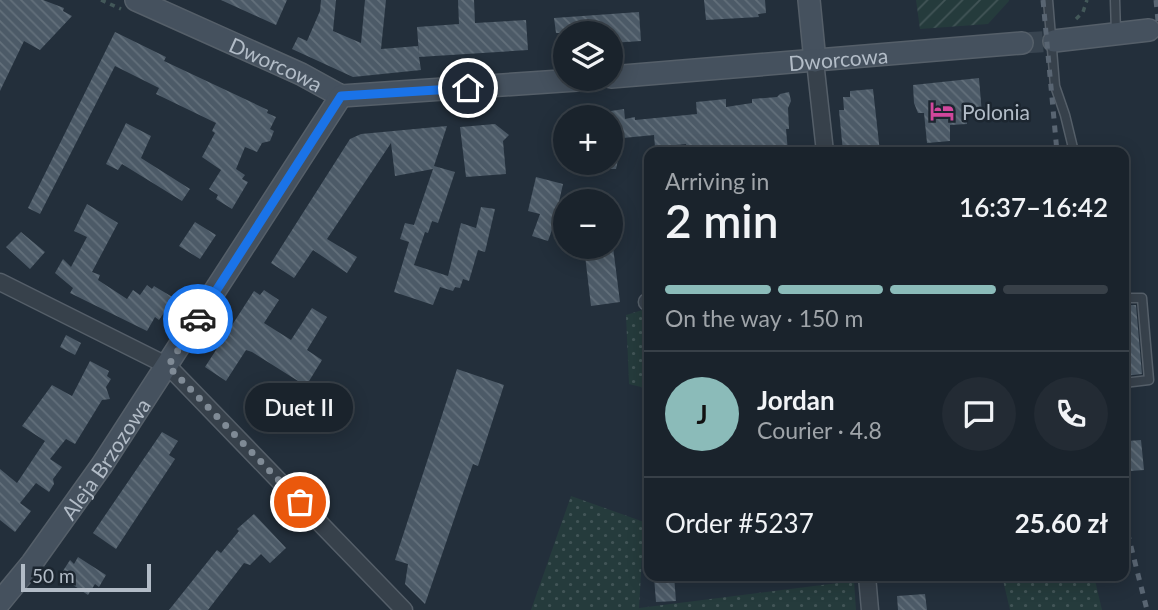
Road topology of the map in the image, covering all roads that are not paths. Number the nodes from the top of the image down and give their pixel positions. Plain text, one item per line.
1 (808, 0) edge
2 (1048, 0) edge
3 (1115, 0) edge
4 (130, 6) edge
5 (1149, 30) dead end
6 (1116, 33) junction
7 (1054, 41) tunnel mouth
8 (1022, 43) tunnel mouth
9 (815, 61) junction
10 (623, 76) edge
11 (553, 82) edge
12 (341, 96) junction
13 (824, 147) edge
14 (1073, 147) edge
15 (0, 282) edge
16 (1129, 298) edge
17 (168, 366) junction
18 (1129, 382) edge
19 (867, 581) edge
20 (0, 602) edge
21 (404, 610) edge
22 (870, 610) edge

1 - 9 street
2 - 14 lane
3 - 6 lane
4 - 12 street, Dworcowa
5 - 6 street
6 - 7 street
8 - 9 street, Dworcowa
9 - 10 street, Dworcowa
9 - 13 street
11 - 12 street, Dworcowa
12 - 17 street, Aleja Brzozowa
15 - 17 street
16 - 18 lane
17 - 20 street, Aleja Brzozowa
17 - 21 street
19 - 22 street

